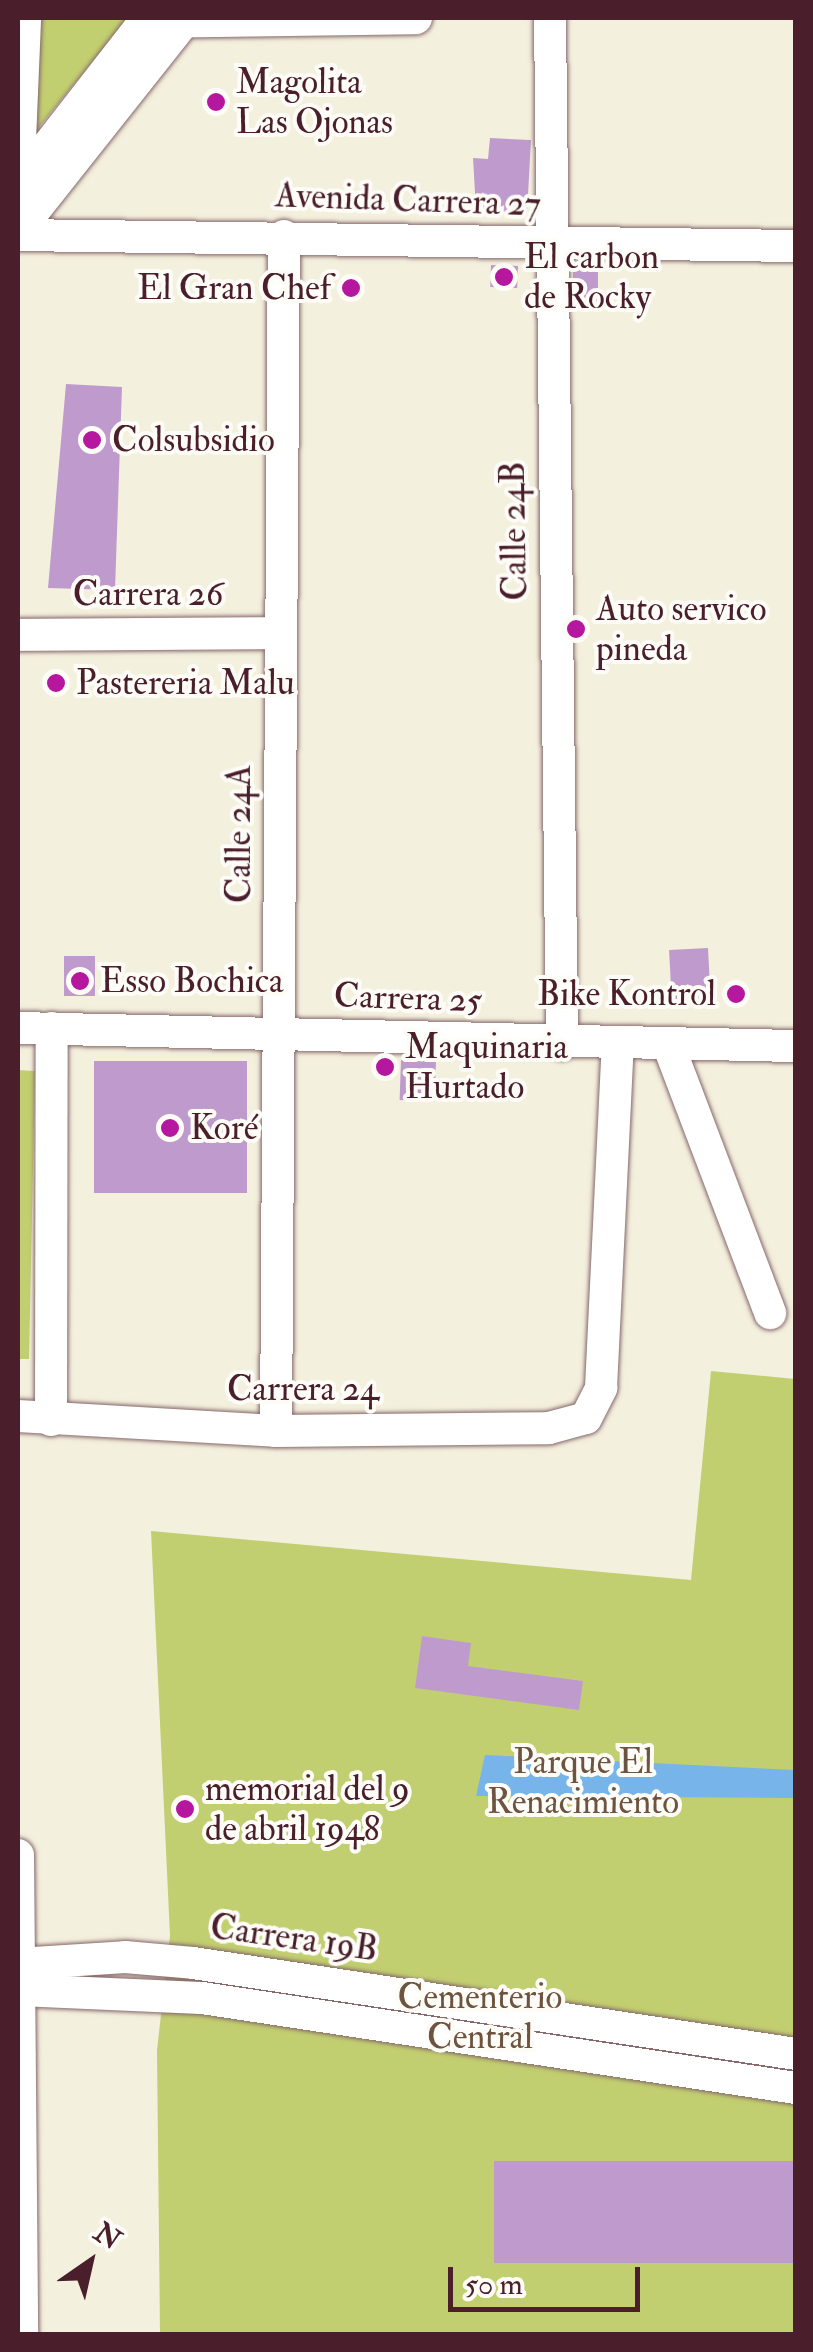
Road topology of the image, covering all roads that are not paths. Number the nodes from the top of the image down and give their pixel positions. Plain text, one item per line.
1 (25, 18) edge
2 (416, 18) edge
3 (550, 18) edge
4 (186, 19) edge
5 (145, 20) edge
6 (18, 183) edge
7 (18, 200) edge
8 (18, 233) edge
9 (284, 236) junction
10 (550, 244) junction
11 (796, 246) edge
12 (278, 633) junction
13 (18, 635) edge
14 (18, 1028) edge
15 (52, 1028) junction
16 (280, 1032) junction
17 (562, 1044) junction
18 (618, 1044) junction
19 (668, 1044) junction
20 (796, 1046) edge
21 (770, 1314) dead end
22 (18, 1416) edge
23 (51, 1420) junction
24 (276, 1431) junction
25 (18, 1856) edge
26 (18, 1977) edge
27 (796, 2054) edge
28 (796, 2088) edge
29 (20, 2327) edge

1 - 6 street
2 - 4 street
3 - 10 street, Calle 24B
4 - 5 street
4 - 8 street
5 - 6 street
6 - 7 street
8 - 9 street, Avenida Carrera 27
9 - 10 street, Avenida Carrera 27
9 - 12 street, Calle 24A
10 - 11 street, Avenida Carrera 27
10 - 17 street, Calle 24B
12 - 13 street, Carrera 26
12 - 16 street, Calle 24A
14 - 15 street, Carrera 25
15 - 16 street, Carrera 25
15 - 23 street
16 - 17 street, Carrera 25
16 - 24 street, Calle 24A
17 - 18 street, Carrera 25
18 - 19 street, Carrera 25
18 - 24 street, Carrera 24
19 - 20 street, Carrera 25
19 - 21 street
22 - 23 street, Carrera 24
23 - 24 street, Carrera 24
25 - 26 street
26 - 27 street, Carrera 19B
26 - 28 street, Carrera 19B
26 - 29 street

